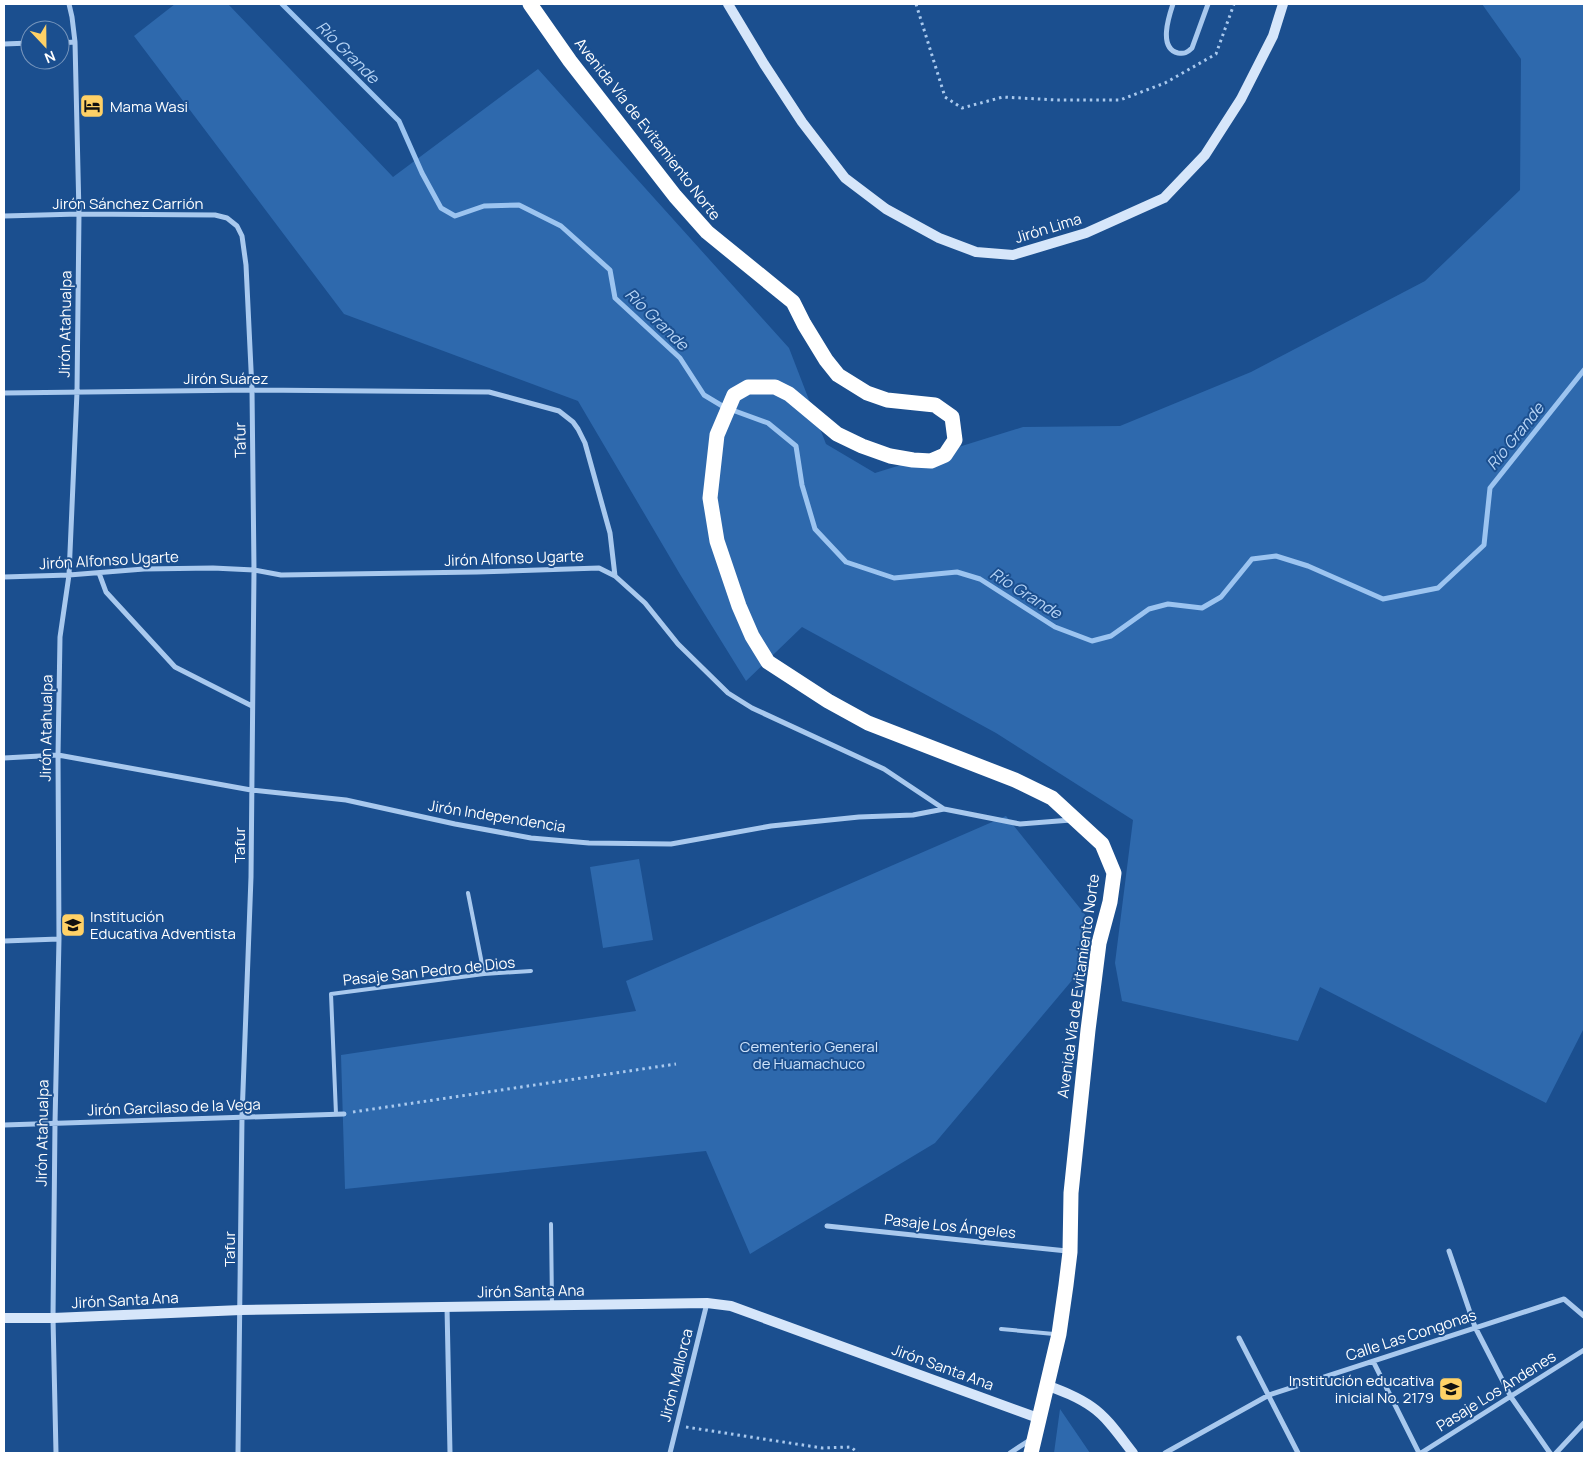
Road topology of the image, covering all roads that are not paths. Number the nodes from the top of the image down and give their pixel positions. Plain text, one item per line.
1 (69, 4) edge
2 (530, 4) edge
3 (728, 4) edge
4 (1173, 4) edge
5 (1208, 4) edge
6 (1283, 4) edge
7 (70, 42) edge
8 (75, 42) junction
9 (4, 44) edge
10 (20, 44) edge
11 (79, 214) junction
12 (4, 216) edge
13 (242, 236) joint
14 (252, 390) junction
15 (77, 392) junction
16 (4, 394) edge
17 (254, 570) junction
18 (99, 572) junction
19 (70, 575) junction
20 (615, 576) junction
21 (4, 577) edge
22 (252, 706) junction
23 (58, 755) junction
24 (4, 758) edge
25 (251, 790) junction
26 (944, 809) junction
27 (1077, 820) junction
28 (468, 893) dead end
29 (59, 939) junction
30 (4, 941) edge
31 (531, 971) dead end
32 (484, 974) junction
33 (336, 1114) junction
34 (344, 1114) road end
35 (242, 1117) junction
36 (55, 1123) junction
37 (4, 1125) edge
38 (551, 1224) dead end
39 (827, 1226) dead end
40 (1070, 1252) junction
41 (1449, 1252) dead end
42 (707, 1303) junction
43 (552, 1305) junction
44 (446, 1307) junction
45 (241, 1310) junction
46 (1584, 1316) edge
47 (4, 1318) edge
48 (53, 1318) junction
49 (1475, 1327) junction
50 (1001, 1328) dead end
51 (1059, 1334) junction
52 (1239, 1338) dead end
53 (1584, 1350) edge
54 (1373, 1361) junction
55 (1046, 1385) junction
56 (1269, 1395) junction
57 (1511, 1397) junction
58 (1038, 1418) junction
59 (1584, 1423) edge
60 (1034, 1438) junction
61 (56, 1453) edge
62 (238, 1453) edge
63 (450, 1453) edge
64 (670, 1453) edge
65 (1010, 1453) edge
66 (1031, 1453) edge
67 (1133, 1453) edge
68 (1165, 1453) edge
69 (1298, 1453) edge
70 (1420, 1453) edge
71 (1550, 1453) edge
72 (1556, 1453) edge

1 - 8 street, Jirón Atahualpa
2 - 27 highway, Avenida Vía de Evitamiento Norte
3 - 6 street, Jirón Lima
4 - 5 street
7 - 8 street
8 - 11 street, Jirón Atahualpa
9 - 10 street
11 - 12 street, Jirón Sánchez Carrión
11 - 13 street, Jirón Sánchez Carrión
11 - 15 street, Jirón Atahualpa
13 - 14 street, Tafur
14 - 15 street, Jirón Suárez
14 - 17 street, Tafur
14 - 20 street, Jirón Suárez
15 - 16 street, Jirón Suárez
15 - 19 street, Jirón Atahualpa
17 - 18 street, Jirón Alfonso Ugarte
17 - 20 street, Jirón Alfonso Ugarte
17 - 22 street, Tafur
18 - 19 street, Jirón Alfonso Ugarte
18 - 22 street
19 - 21 street, Jirón Alfonso Ugarte
19 - 23 street, Jirón Atahualpa
20 - 26 street, Jirón Alfonso Ugarte
22 - 25 street, Tafur
23 - 24 street, Jirón Independencia
23 - 25 street, Jirón Independencia
23 - 29 street, Jirón Atahualpa
25 - 26 street, Jirón Independencia
25 - 35 street, Tafur
26 - 27 street, Jirón Independencia
27 - 40 highway, Avenida Vía de Evitamiento Norte
28 - 32 lane
29 - 30 street
29 - 36 street, Jirón Atahualpa
31 - 32 lane, Pasaje San Pedro de Dios
32 - 33 lane, Pasaje San Pedro de Dios
33 - 34 street, Jirón Garcilaso de la Vega
33 - 35 street, Jirón Garcilaso de la Vega
35 - 36 street, Jirón Garcilaso de la Vega
35 - 45 street, Tafur
36 - 37 street, Jirón Garcilaso de la Vega
36 - 48 street, Jirón Atahualpa
38 - 43 lane
39 - 40 street, Pasaje Los Ángeles
40 - 51 highway, Avenida Vía de Evitamiento Norte
41 - 49 street
42 - 43 street, Jirón Santa Ana
42 - 58 street, Jirón Santa Ana
42 - 64 street, Jirón Mallorca
43 - 44 street, Jirón Santa Ana
44 - 45 street, Jirón Santa Ana
44 - 63 street
45 - 48 street, Jirón Santa Ana
45 - 62 street, Tafur
46 - 49 street, Calle Las Congonas
47 - 48 street, Jirón Santa Ana
48 - 61 street, Jirón Atahualpa
49 - 54 street, Calle Las Congonas
49 - 57 street
50 - 51 lane
51 - 55 highway, Avenida Vía de Evitamiento Norte
52 - 56 street
53 - 57 street, Pasaje Los Andenes
54 - 56 street, Calle Las Congonas
54 - 70 street
55 - 58 highway, Avenida Vía de Evitamiento Norte
55 - 67 street
56 - 68 street, Calle Las Congonas
56 - 69 street
57 - 70 street, Pasaje Los Andenes
57 - 71 street
58 - 60 highway, Avenida Vía de Evitamiento Norte
59 - 72 street
60 - 65 street
60 - 66 highway, Avenida Vía de Evitamiento Norte

